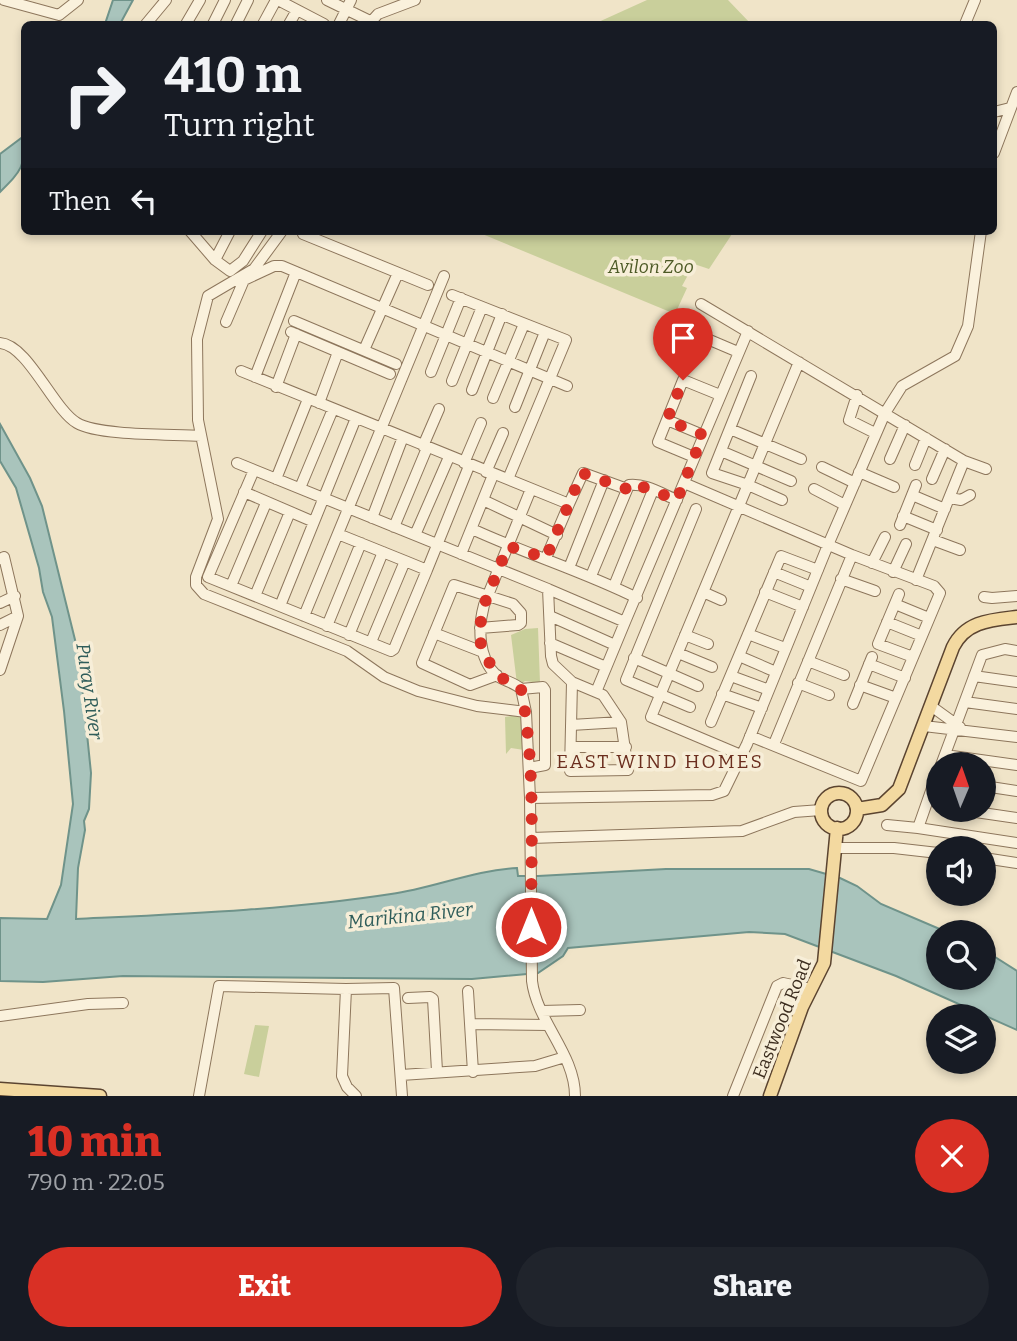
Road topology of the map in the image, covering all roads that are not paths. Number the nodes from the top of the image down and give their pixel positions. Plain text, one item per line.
1 (5, 0) edge
2 (52, 0) edge
3 (78, 0) edge
4 (166, 0) edge
5 (200, 0) edge
6 (225, 0) edge
7 (248, 0) edge
8 (277, 0) edge
9 (327, 0) edge
10 (415, 0) edge
11 (971, 2) edge
12 (27, 3) edge
13 (349, 5) edge
14 (297, 10) junction
15 (48, 12) junction
16 (151, 21) edge
17 (188, 21) edge
18 (214, 21) edge
19 (238, 21) edge
20 (265, 21) edge
21 (291, 21) edge
22 (314, 21) edge
23 (341, 21) edge
24 (367, 21) edge
25 (371, 21) edge
26 (966, 21) edge
27 (1017, 93) edge
28 (1010, 108) junction
29 (997, 111) edge
30 (997, 145) edge
31 (228, 235) edge
32 (259, 235) edge
33 (279, 235) edge
34 (308, 235) edge
35 (980, 235) edge
36 (201, 236) edge
37 (215, 260) junction
38 (296, 272) junction
39 (398, 274) junction
40 (444, 276) dead end
41 (428, 285) dead end
42 (701, 304) dead end
43 (482, 307) junction
44 (381, 309) junction
45 (502, 314) junction
46 (294, 321) dead end
47 (226, 322) dead end
48 (524, 324) junction
49 (424, 325) junction
50 (748, 331) junction
51 (545, 332) junction
52 (446, 335) junction
53 (698, 335) dead end
54 (467, 342) junction
55 (0, 343) edge
56 (364, 350) junction
57 (486, 351) junction
58 (338, 352) junction
59 (738, 352) junction
60 (508, 361) junction
61 (799, 362) junction
62 (396, 364) dead end
63 (530, 370) junction
64 (241, 372) dead end
65 (431, 372) dead end
66 (390, 373) dead end
67 (751, 376) dead end
68 (254, 377) junction
69 (551, 378) junction
70 (452, 381) dead end
71 (567, 386) dead end
72 (276, 387) junction
73 (472, 390) dead end
74 (720, 395) junction
75 (856, 396) junction
76 (493, 398) dead end
77 (308, 399) junction
78 (319, 403) junction
79 (515, 407) dead end
80 (333, 409) junction
81 (439, 409) dead end
82 (885, 413) junction
83 (356, 418) junction
84 (667, 420) junction
85 (481, 423) dead end
86 (905, 425) junction
87 (382, 428) junction
88 (730, 429) junction
89 (503, 433) dead end
90 (875, 433) junction
91 (703, 435) junction
92 (201, 436) junction
93 (403, 437) junction
94 (926, 438) junction
95 (764, 444) junction
96 (425, 447) junction
97 (945, 449) junction
98 (721, 451) junction
99 (449, 457) junction
100 (694, 457) junction
101 (800, 459) dead end
102 (890, 459) dead end
103 (964, 461) junction
104 (237, 463) dead end
105 (467, 465) junction
106 (756, 465) junction
107 (915, 465) dead end
108 (822, 467) dead end
109 (986, 469) dead end
110 (254, 470) junction
111 (859, 472) junction
112 (489, 473) junction
113 (276, 479) junction
114 (508, 479) junction
115 (932, 479) dead end
116 (604, 480) junction
117 (791, 481) dead end
118 (855, 482) junction
119 (684, 483) junction
120 (748, 485) junction
121 (894, 487) dead end
122 (300, 488) junction
123 (531, 489) junction
124 (627, 489) junction
125 (814, 489) dead end
126 (653, 490) junction
127 (244, 492) junction
128 (970, 495) dead end
129 (950, 498) junction
130 (324, 499) junction
131 (483, 500) junction
132 (677, 500) junction
133 (782, 500) dead end
134 (266, 503) junction
135 (569, 505) junction
136 (845, 505) junction
137 (739, 507) junction
138 (348, 509) junction
139 (696, 509) dead end
140 (945, 509) junction
141 (290, 512) junction
142 (519, 517) junction
143 (372, 518) junction
144 (314, 522) junction
145 (394, 527) junction
146 (472, 529) junction
147 (338, 534) junction
148 (557, 534) junction
149 (415, 535) junction
150 (935, 535) junction
151 (885, 537) dead end
152 (361, 543) junction
153 (906, 544) dead end
154 (439, 545) junction
155 (828, 545) junction
156 (508, 546) junction
157 (960, 550) dead end
158 (383, 552) junction
159 (461, 554) junction
160 (852, 555) junction
161 (546, 558) junction
162 (0, 559) edge
163 (405, 561) junction
164 (872, 564) junction
165 (569, 568) junction
166 (500, 569) junction
167 (427, 570) junction
168 (818, 570) junction
169 (774, 572) junction
170 (893, 572) junction
171 (591, 576) junction
172 (4, 579) edge
173 (841, 579) junction
174 (916, 580) junction
175 (231, 586) junction
176 (614, 586) junction
177 (811, 587) junction
178 (548, 589) junction
179 (875, 591) dead end
180 (703, 592) junction
181 (765, 592) junction
182 (15, 596) junction
183 (255, 596) junction
184 (488, 596) junction
185 (1017, 596) edge
186 (984, 597) dead end
187 (637, 598) junction
188 (721, 600) dead end
189 (0, 603) edge
190 (280, 606) junction
191 (803, 607) junction
192 (18, 616) junction
193 (304, 616) junction
194 (550, 617) junction
195 (1017, 617) edge
196 (929, 618) junction
197 (625, 622) junction
198 (887, 622) junction
199 (0, 625) edge
200 (327, 626) junction
201 (480, 628) junction
202 (434, 633) junction
203 (748, 634) junction
204 (349, 635) junction
205 (685, 635) junction
206 (922, 636) junction
207 (371, 642) junction
208 (550, 643) junction
209 (708, 643) dead end
210 (615, 645) junction
211 (785, 648) junction
212 (1017, 651) edge
213 (483, 652) junction
214 (678, 653) junction
215 (739, 656) junction
216 (913, 657) junction
217 (634, 658) junction
218 (808, 662) junction
219 (606, 667) junction
220 (712, 667) dead end
221 (0, 670) edge
222 (776, 672) junction
223 (670, 673) junction
224 (497, 675) junction
225 (844, 675) dead end
226 (731, 676) junction
227 (974, 676) junction
228 (905, 678) junction
229 (572, 682) junction
230 (1017, 682) edge
231 (798, 683) junction
232 (860, 685) junction
233 (698, 686) dead end
234 (521, 689) junction
235 (769, 690) junction
236 (596, 692) junction
237 (722, 694) junction
238 (661, 695) junction
239 (829, 695) dead end
240 (896, 698) junction
241 (965, 702) junction
242 (853, 704) dead end
243 (931, 706) junction
244 (690, 707) dead end
245 (762, 708) junction
246 (1017, 709) edge
247 (526, 712) junction
248 (621, 722) junction
249 (711, 722) dead end
250 (571, 724) junction
251 (924, 726) junction
252 (958, 728) junction
253 (750, 736) junction
254 (1017, 737) edge
255 (774, 744) junction
256 (571, 747) junction
257 (626, 747) junction
258 (947, 752) edge
259 (741, 755) junction
260 (996, 764) edge
261 (1017, 765) edge
262 (529, 768) junction
263 (996, 788) edge
264 (1017, 791) edge
265 (530, 798) junction
266 (925, 805) edge
267 (857, 808) junction
268 (821, 810) junction
269 (996, 815) edge
270 (1017, 818) edge
271 (887, 825) dead end
272 (837, 828) junction
273 (918, 828) junction
274 (531, 838) junction
275 (1017, 843) edge
276 (926, 852) edge
277 (835, 854) junction
278 (996, 860) edge
279 (1017, 863) edge
280 (346, 989) junction
281 (811, 989) junction
282 (468, 990) dead end
283 (408, 998) dead end
284 (123, 1003) dead end
285 (580, 1010) dead end
286 (542, 1011) junction
287 (0, 1016) edge
288 (470, 1024) junction
289 (548, 1024) junction
290 (565, 1057) junction
291 (436, 1071) junction
292 (473, 1072) junction
293 (401, 1076) junction
294 (0, 1089) edge
295 (100, 1096) edge
296 (200, 1096) edge
297 (356, 1096) edge
298 (402, 1096) edge
299 (575, 1096) edge
300 (733, 1096) edge
301 (770, 1096) edge

1 - 12 street
2 - 15 street
3 - 15 street
4 - 16 street
5 - 17 street
6 - 18 street
7 - 19 street
8 - 14 street
8 - 20 street
9 - 13 street
10 - 25 street
11 - 26 street
12 - 15 street
13 - 23 street
13 - 24 street
14 - 21 street
14 - 22 street
27 - 28 street
28 - 29 street
28 - 30 street
31 - 37 street
32 - 37 street
33 - 92 street
34 - 39 street
35 - 82 street
36 - 37 street
38 - 44 street
38 - 47 street
38 - 68 street
39 - 41 street
39 - 44 street
40 - 49 street
42 - 50 street
43 - 45 street
43 - 52 street
43 - 54 street
44 - 49 street
44 - 56 street
45 - 48 street
45 - 57 street
46 - 56 street
48 - 51 street
48 - 60 street
49 - 52 street
49 - 87 street
50 - 59 street
50 - 61 street
51 - 63 street
51 - 69 street
52 - 54 street
52 - 65 street
53 - 59 street
54 - 57 street
54 - 70 street
55 - 92 street
56 - 62 street
57 - 60 street
57 - 73 street
58 - 66 street
58 - 72 street
58 - 78 street
59 - 74 street
60 - 63 street
60 - 76 street
61 - 75 street
61 - 95 street
63 - 69 street
63 - 79 street
64 - 68 street
67 - 88 street
68 - 72 street
69 - 71 street
69 - 114 street
72 - 77 street
74 - 84 street
74 - 91 street
75 - 82 street
75 - 90 street
77 - 78 street
77 - 113 street
78 - 80 street
80 - 83 street
80 - 122 street
81 - 96 street
82 - 86 street
82 - 90 street
83 - 87 street
83 - 130 street
84 - 91 street
84 - 100 street
85 - 105 street
86 - 94 street
86 - 102 street
87 - 93 street
87 - 138 street
88 - 95 street
88 - 98 street
89 - 112 street
90 - 111 street
91 - 100 street
92 - 247 street
93 - 96 street
93 - 143 street
94 - 97 street
94 - 107 street
95 - 101 street
95 - 106 street
96 - 99 street
96 - 145 street
97 - 103 street
97 - 115 street
98 - 106 street
98 - 120 street
99 - 105 street
99 - 149 street
100 - 119 street
103 - 109 street
103 - 129 street
104 - 110 street
105 - 112 street
105 - 154 street
106 - 117 street
106 - 120 street
108 - 118 street
110 - 113 street
110 - 127 street
111 - 118 street
111 - 121 street
112 - 114 street
112 - 131 street
113 - 122 street
114 - 123 street
116 - 124 street
116 - 135 street
116 - 165 street
118 - 136 street
119 - 132 street
119 - 137 street
120 - 133 street
120 - 137 street
122 - 130 street
123 - 135 street
123 - 142 street
124 - 126 street
124 - 171 street
125 - 136 street
126 - 132 street
126 - 176 street
127 - 134 street
127 - 175 street
128 - 129 street
129 - 140 street
130 - 138 street
130 - 144 street
131 - 142 street
131 - 146 street
132 - 187 street
134 - 141 street
134 - 175 street
135 - 148 street
136 - 155 street
137 - 155 street
137 - 180 street
138 - 143 street
138 - 147 street
139 - 217 street
140 - 150 street
140 - 150 street
141 - 144 street
141 - 183 street
142 - 148 street
142 - 156 street
143 - 145 street
144 - 190 street
145 - 149 street
146 - 156 street
146 - 159 street
147 - 152 street
147 - 193 street
148 - 161 street
149 - 154 street
150 - 157 street
150 - 174 street
151 - 164 street
152 - 158 street
152 - 200 street
153 - 170 street
154 - 159 street
154 - 167 street
155 - 160 street
155 - 168 street
156 - 161 street
156 - 166 street
158 - 163 street
158 - 204 street
159 - 166 street
160 - 164 street
160 - 173 street
161 - 165 street
162 - 172 street
163 - 167 street
163 - 207 street
164 - 170 street
165 - 171 street
166 - 178 street
166 - 184 street
167 - 207 street
168 - 169 street
168 - 177 street
169 - 177 street
169 - 181 street
170 - 174 street
171 - 176 street
172 - 182 street
173 - 179 street
173 - 218 street
174 - 196 street
175 - 183 street
176 - 187 street
177 - 191 street
178 - 194 street
178 - 197 street
180 - 188 street
180 - 205 street
181 - 191 street
181 - 203 street
182 - 189 street
182 - 192 street
183 - 190 street
184 - 201 street
184 - 201 street
184 - 202 street
185 - 186 street
187 - 197 street
190 - 193 street
191 - 211 street
192 - 199 street
192 - 221 street
193 - 200 street
194 - 208 street
194 - 210 street
195 - 243 main road
196 - 198 street
196 - 206 street
197 - 210 street
198 - 206 street
198 - 216 street
200 - 204 street
201 - 213 street
202 - 213 street
202 - 224 street
203 - 211 street
203 - 215 street
204 - 207 street
205 - 209 street
205 - 214 street
206 - 216 street
208 - 219 street
208 - 229 street
210 - 219 street
211 - 222 street
212 - 227 street
213 - 224 street
214 - 220 street
214 - 223 street
215 - 222 street
215 - 226 street
216 - 228 street
217 - 223 street
217 - 238 street
218 - 225 street
218 - 231 street
219 - 236 street
222 - 235 street
223 - 233 street
223 - 238 street
224 - 234 street
226 - 235 street
226 - 237 street
227 - 230 street
227 - 241 street
228 - 232 street
228 - 240 street
229 - 236 street
229 - 250 street
231 - 239 street
231 - 255 street
232 - 240 street
232 - 242 street
234 - 247 street
234 - 262 street
235 - 245 street
236 - 248 street
237 - 245 street
237 - 249 street
238 - 244 street
238 - 259 street
240 - 255 street
241 - 246 street
241 - 252 street
243 - 251 main road
243 - 252 street
245 - 253 street
247 - 262 street
248 - 250 street
248 - 257 street
250 - 256 street
251 - 252 street
251 - 267 main road
252 - 254 street
252 - 258 street
253 - 255 street
253 - 259 street
256 - 257 street
256 - 257 street
259 - 265 street
260 - 261 street
262 - 265 street
263 - 264 street
265 - 274 street
266 - 273 street
267 - 268 main road
267 - 272 main road
268 - 272 main road
268 - 274 street
269 - 270 street
271 - 273 street
272 - 277 main road, Eastwood Road
273 - 275 street
274 - 286 street
276 - 277 street
277 - 281 main road, Eastwood Road
278 - 279 street
280 - 293 street
280 - 296 street
280 - 297 street
281 - 300 street
281 - 301 main road, Eastwood Road
282 - 288 street
283 - 291 street
284 - 287 street
285 - 286 street
286 - 289 street
288 - 289 street
288 - 292 street
289 - 290 street
290 - 292 street
290 - 299 street
291 - 292 street
291 - 293 street
293 - 298 street
294 - 295 main road

